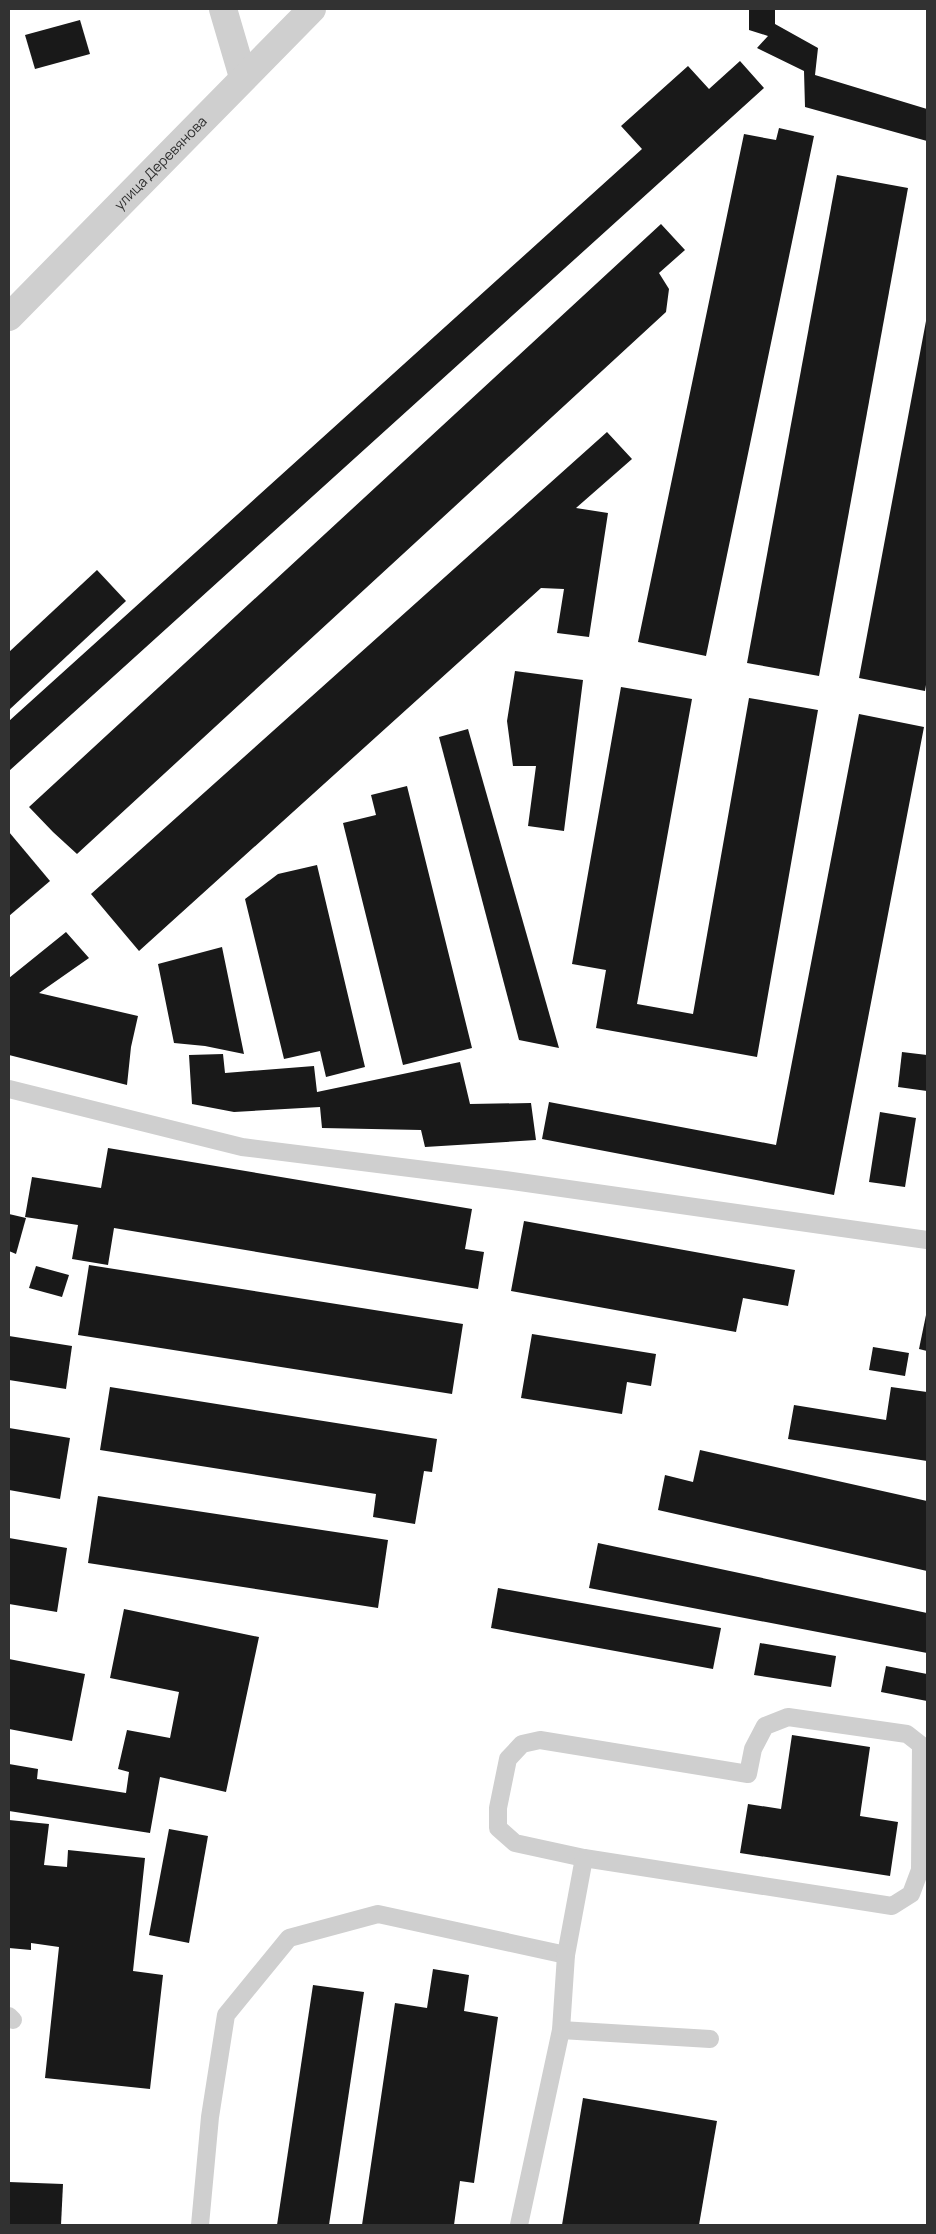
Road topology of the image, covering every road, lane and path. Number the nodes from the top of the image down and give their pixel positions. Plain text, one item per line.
1 (223, 9) edge
2 (312, 9) edge
3 (243, 78) junction
4 (9, 317) edge
5 (9, 1089) edge
6 (927, 1240) edge
7 (584, 1858) junction
8 (566, 1955) junction
9 (561, 2030) junction
10 (710, 2038) dead end
11 (200, 2225) edge
12 (519, 2225) edge

1 - 3 street
2 - 3 street, улица Деревянова
3 - 4 street, улица Деревянова
5 - 6 lane
7 - 7 lane
7 - 8 lane
8 - 9 lane
8 - 11 lane
9 - 10 lane
9 - 12 lane

